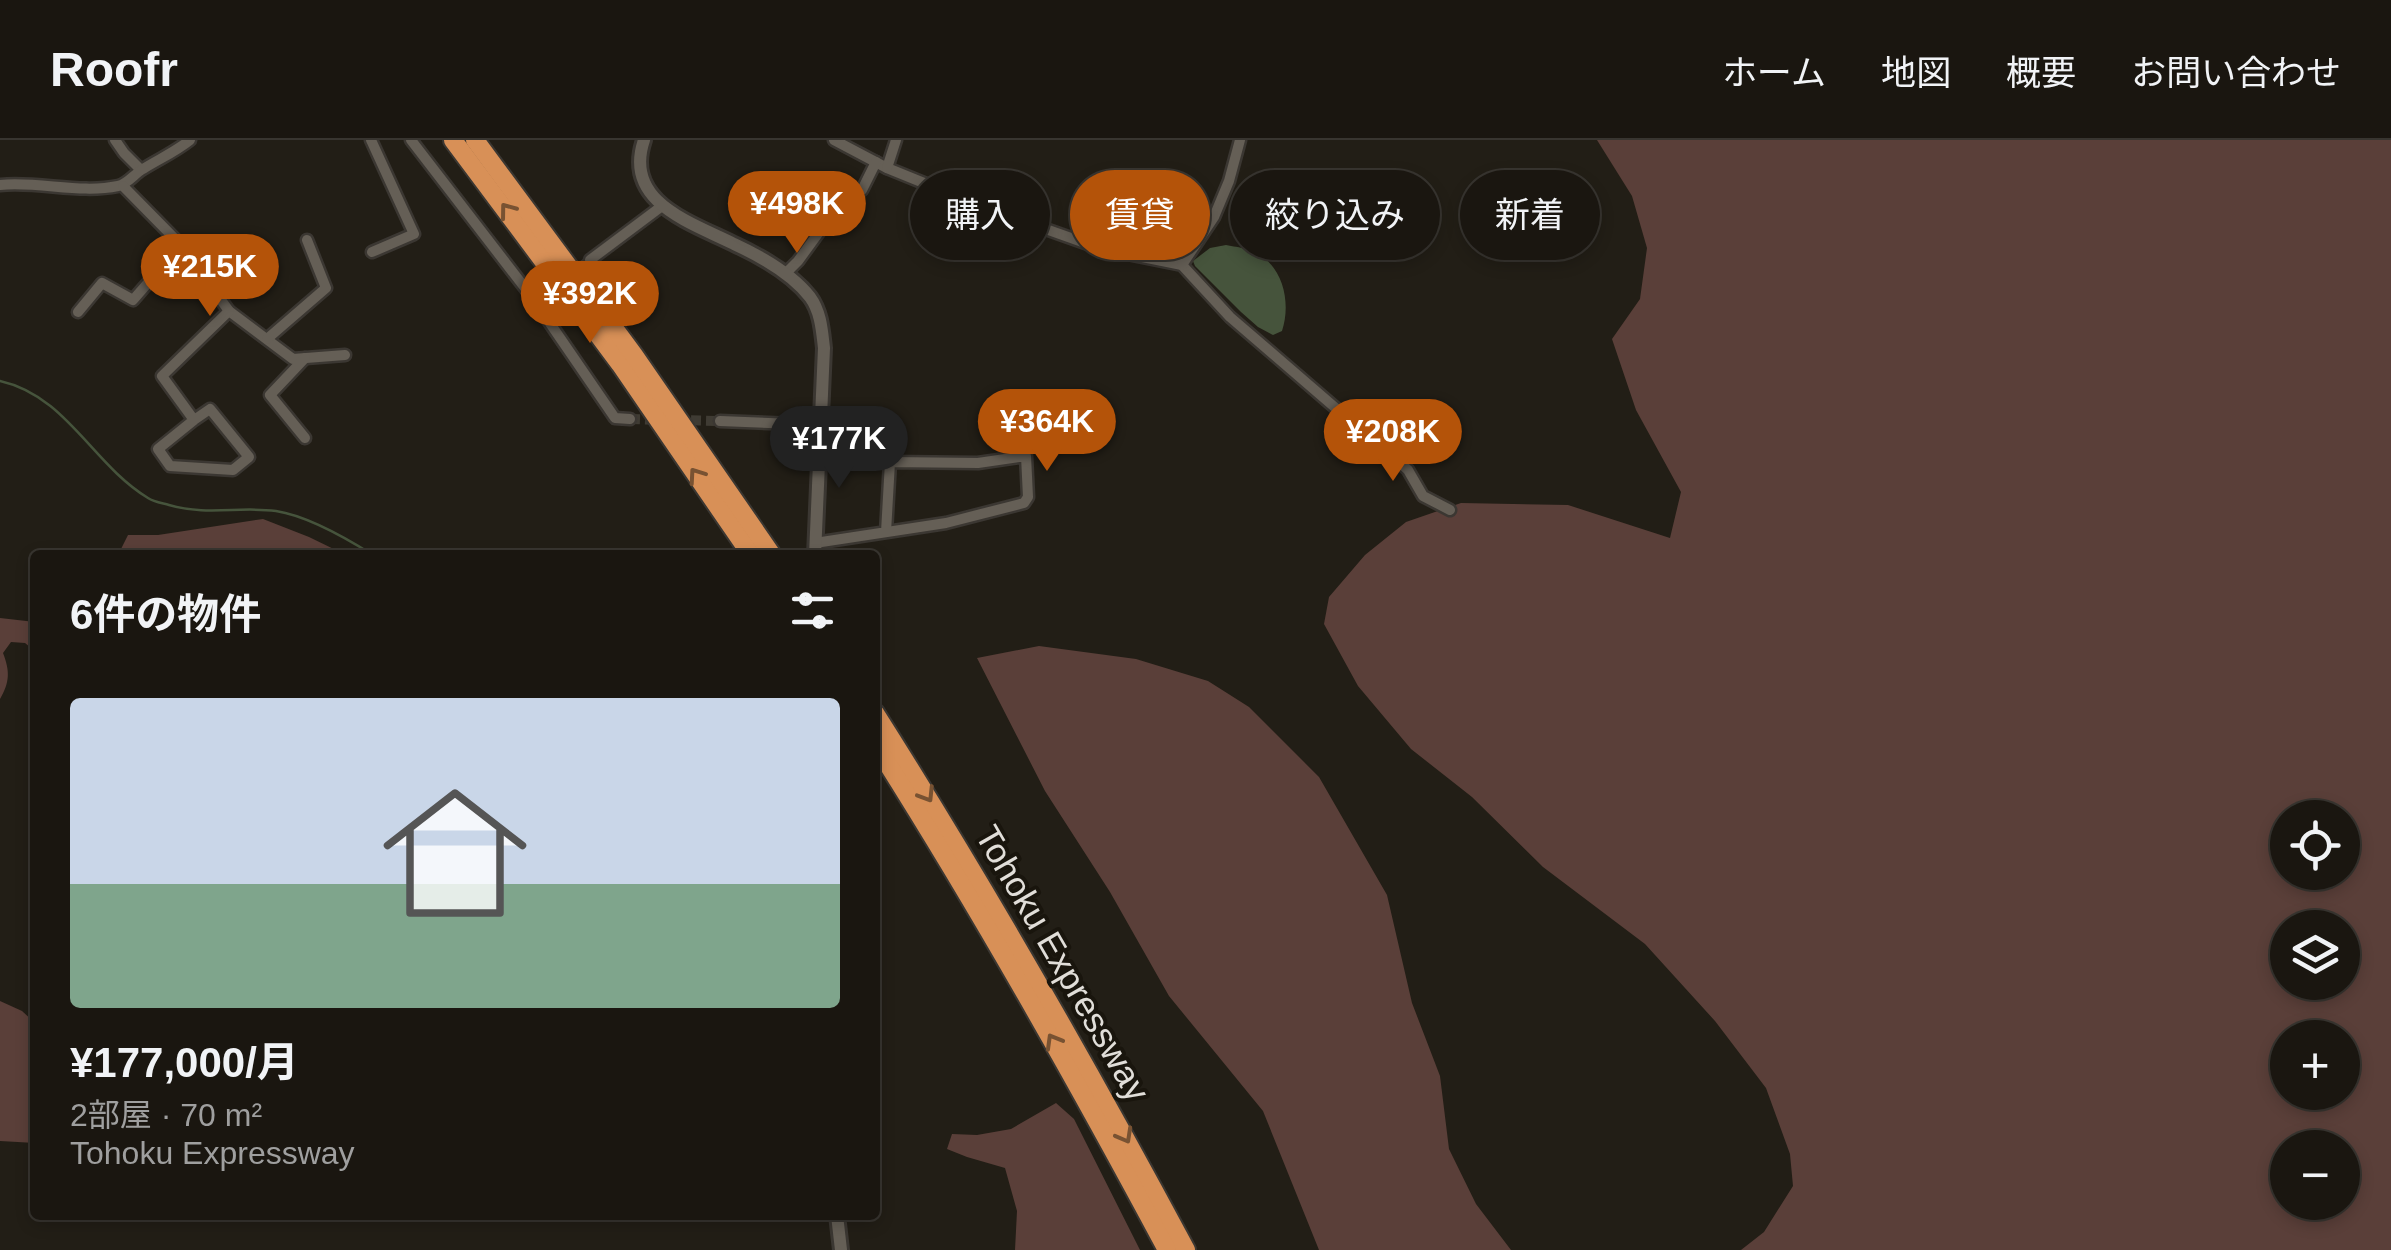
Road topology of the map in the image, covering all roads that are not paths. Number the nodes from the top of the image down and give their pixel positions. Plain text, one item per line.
1 (115, 140) edge
2 (190, 140) edge
3 (372, 140) edge
4 (411, 140) edge
5 (453, 140) edge
6 (475, 140) edge
7 (644, 140) edge
8 (834, 140) edge
9 (896, 140) edge
10 (1240, 140) edge
11 (881, 165) junction
12 (140, 169) junction
13 (0, 185) edge
14 (123, 186) junction
15 (662, 206) junction
16 (307, 240) dead end
17 (181, 245) junction
18 (372, 252) dead end
19 (590, 260) tunnel mouth
20 (1182, 266) junction
21 (784, 274) junction
22 (229, 311) junction
23 (78, 312) dead end
24 (267, 339) junction
25 (345, 355) dead end
26 (306, 358) junction
27 (630, 419) tunnel mouth
28 (194, 420) junction
29 (720, 421) tunnel mouth
30 (821, 425) junction
31 (306, 438) dead end
32 (1450, 510) dead end
33 (886, 532) junction
34 (815, 549) edge
35 (748, 550) edge
36 (769, 550) edge
37 (880, 720) edge
38 (880, 752) edge
39 (839, 1220) edge
40 (842, 1250) edge
41 (1167, 1250) edge
42 (1186, 1250) edge

1 - 12 street
2 - 12 street
3 - 18 street
4 - 27 street
35 -> 5 highway
6 - 36 highway
7 - 15 street
8 - 11 street
9 - 11 street
10 - 20 street
11 - 20 street
11 - 21 street
12 - 14 street
13 - 14 street
14 - 17 street
15 - 19 street
15 - 21 street
16 - 24 street
17 - 22 street
17 - 23 street
20 - 32 street
21 - 30 street
22 - 24 street
22 - 28 street
24 - 26 street
25 - 26 street
26 - 31 street
28 - 28 street
29 - 30 street
30 - 34 street
33 - 33 street
33 - 34 street
37 -> 42 highway, Tohoku Expressway
41 -> 38 highway, Tohoku Expressway
39 - 40 street

